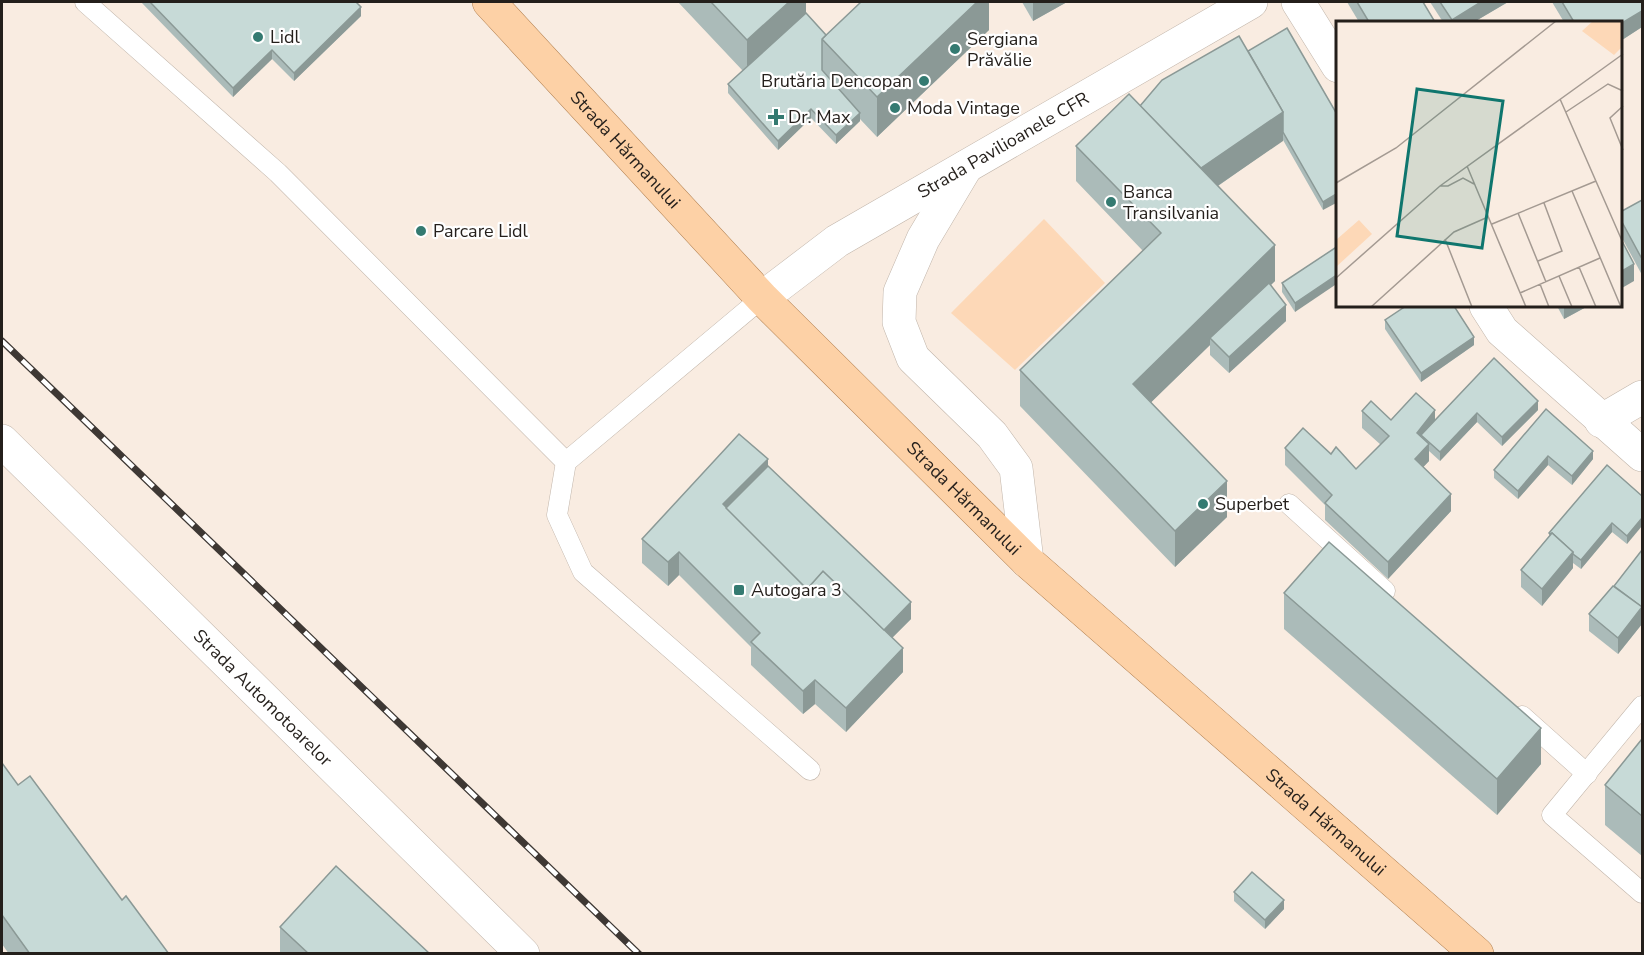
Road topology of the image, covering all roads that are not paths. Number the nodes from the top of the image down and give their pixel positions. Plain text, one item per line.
1 (85, 2) edge
2 (489, 2) edge
3 (1251, 2) edge
4 (1298, 2) edge
5 (1336, 63) edge
6 (967, 165) junction
7 (762, 298) junction
8 (1487, 308) edge
9 (1642, 397) edge
10 (1601, 421) junction
11 (2, 441) edge
12 (1642, 455) edge
13 (566, 462) junction
14 (1289, 504) dead end
15 (1027, 561) junction
16 (1403, 607) edge
17 (1508, 703) edge
18 (1642, 706) edge
19 (810, 770) dead end
20 (1587, 774) junction
21 (1642, 893) edge
22 (524, 954) edge
23 (1477, 954) edge

1 - 13 lane
2 - 7 main road, Strada Hărmanului
3 - 6 street, Strada Pavilioanele CFR
4 - 5 street
6 - 7 street, Strada Pavilioanele CFR
6 - 15 street
7 - 13 lane
7 - 15 main road, Strada Hărmanului
8 - 10 street
9 - 10 street
10 - 12 street
11 - 22 street, Strada Automotoarelor
13 - 19 lane
14 - 16 lane
15 - 23 main road, Strada Hărmanului
17 - 20 lane
18 - 20 lane
20 - 21 lane

